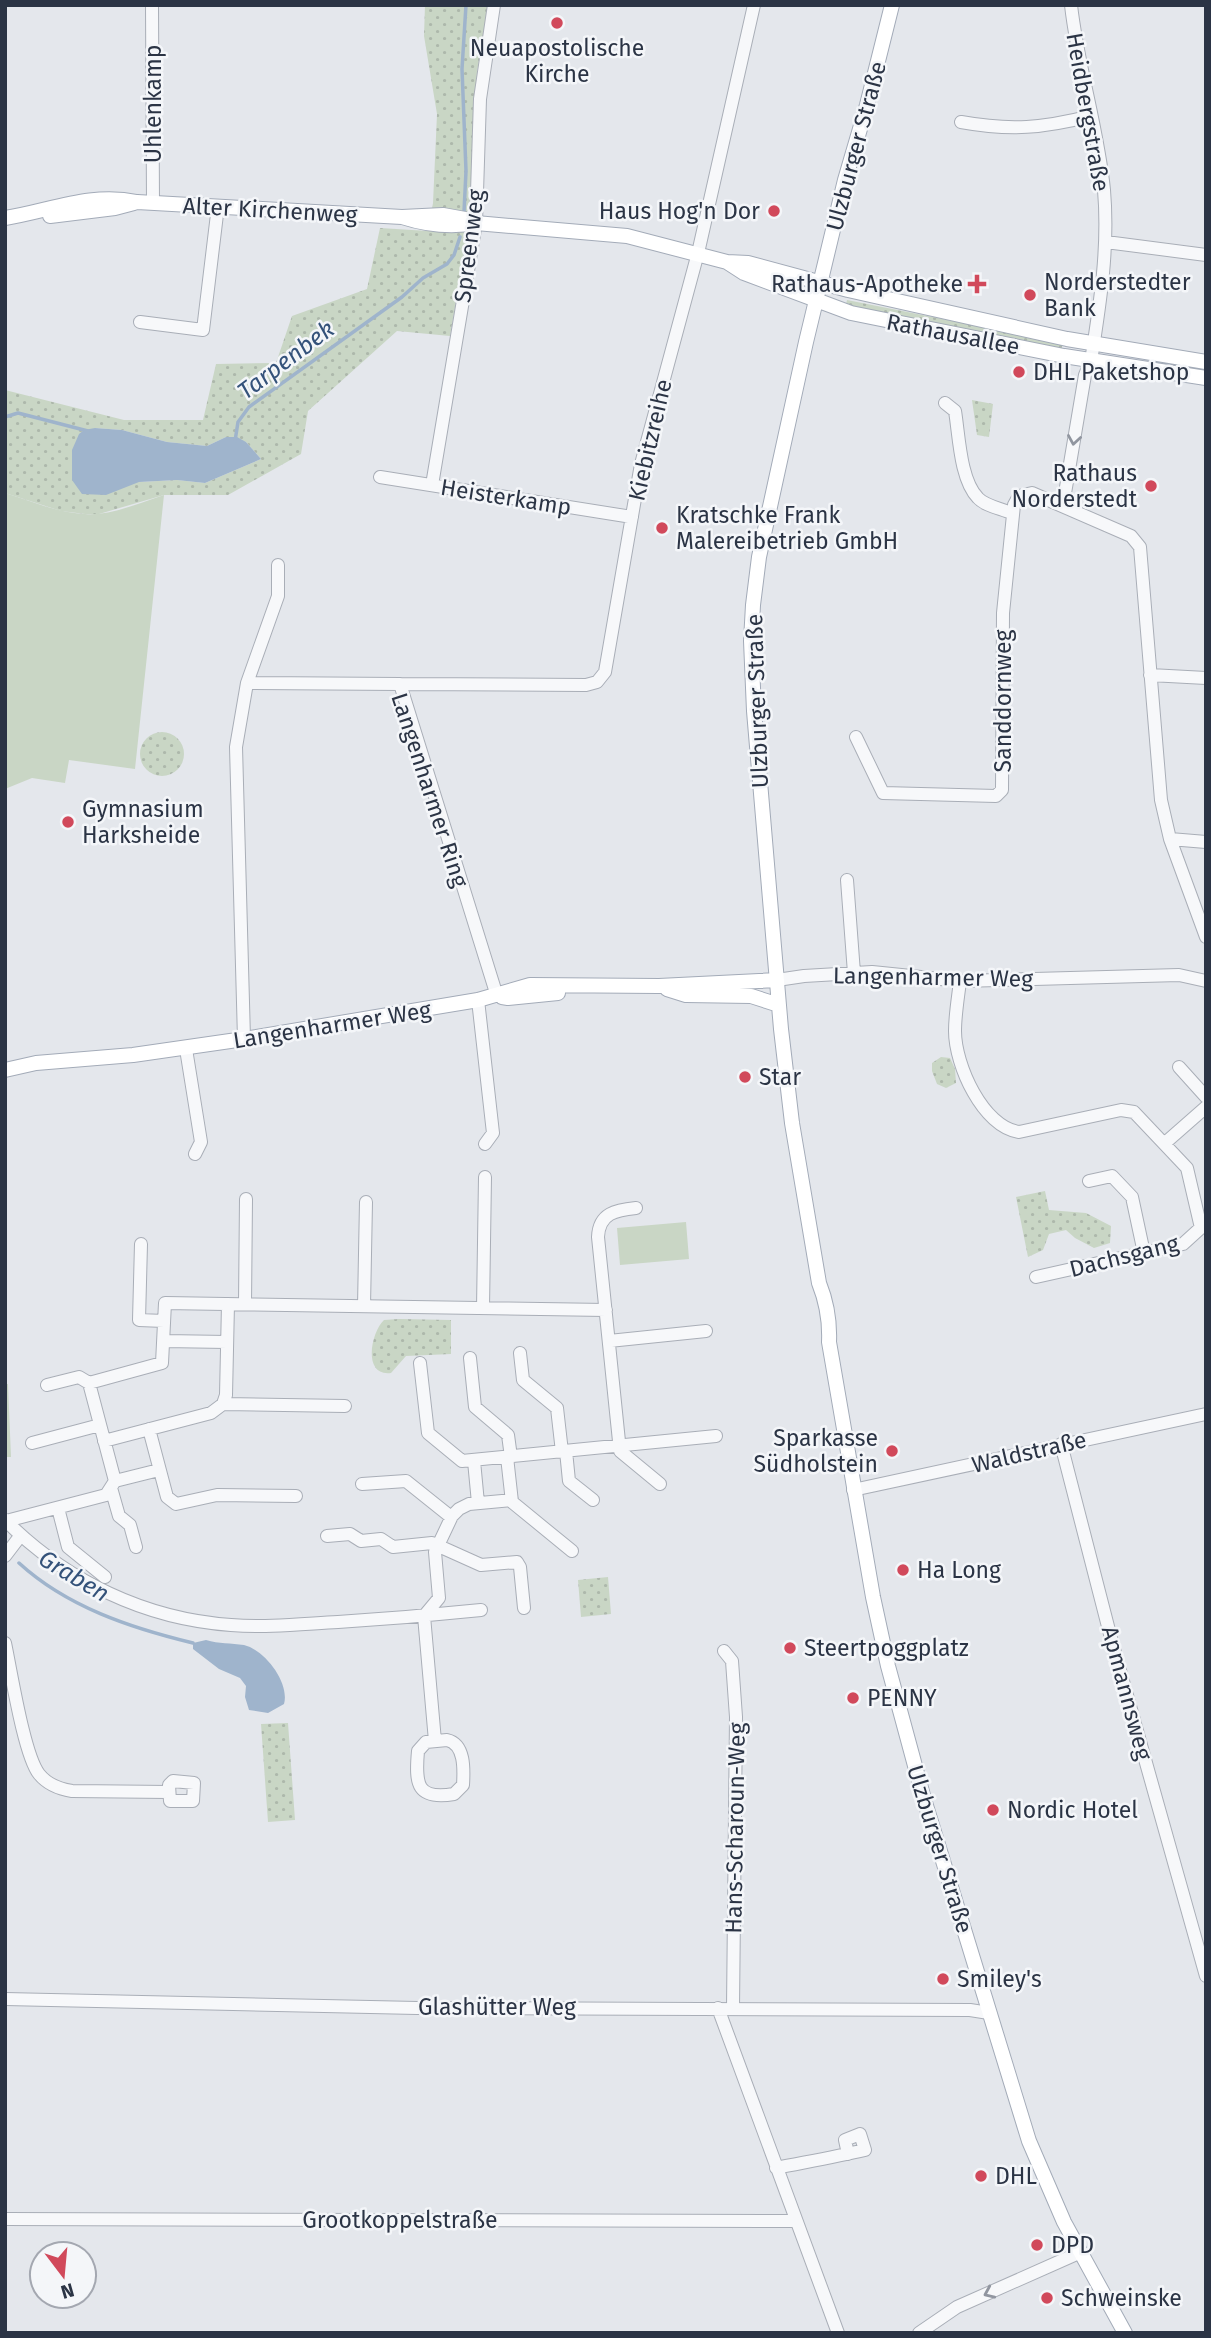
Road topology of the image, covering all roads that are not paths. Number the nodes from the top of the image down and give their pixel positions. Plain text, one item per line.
1 (152, 5) edge
2 (494, 5) edge
3 (754, 5) edge
4 (892, 5) edge
5 (1071, 5) edge
6 (1091, 116) junction
7 (961, 122) dead end
8 (153, 203) junction
9 (218, 206) junction
10 (5, 218) edge
11 (475, 223) junction
12 (1106, 242) junction
13 (698, 253) junction
14 (1206, 255) edge
15 (727, 262) junction
16 (820, 282) junction
17 (816, 301) junction
18 (140, 322) dead end
19 (1094, 344) junction
20 (1091, 361) junction
21 (1206, 362) edge
22 (1206, 378) edge
23 (945, 403) dead end
24 (380, 477) dead end
25 (432, 485) junction
26 (1063, 505) junction
27 (1013, 514) junction
28 (632, 517) junction
29 (278, 565) dead end
30 (1150, 675) junction
31 (1206, 678) edge
32 (247, 684) junction
33 (400, 684) junction
34 (856, 737) dead end
35 (1170, 839) junction
36 (1206, 842) edge
37 (847, 880) dead end
38 (1206, 937) edge
39 (854, 973) junction
40 (776, 980) junction
41 (960, 981) junction
42 (1206, 981) edge
43 (659, 986) junction
44 (497, 996) junction
45 (478, 1000) junction
46 (779, 1005) junction
47 (244, 1040) junction
48 (186, 1049) junction
49 (5, 1061) edge
50 (36, 1063) junction
51 (1179, 1066) dead end
52 (5, 1070) edge
53 (1206, 1097) edge
54 (1206, 1107) edge
55 (1165, 1143) junction
56 (485, 1144) dead end
57 (195, 1154) dead end
58 (485, 1177) dead end
59 (1088, 1181) dead end
60 (246, 1199) dead end
61 (366, 1202) dead end
62 (636, 1208) dead end
63 (1203, 1226) edge
64 (141, 1244) dead end
65 (1144, 1253) junction
66 (1036, 1277) dead end
67 (228, 1304) junction
68 (245, 1304) junction
69 (364, 1306) junction
70 (483, 1308) junction
71 (606, 1310) junction
72 (164, 1321) junction
73 (706, 1331) dead end
74 (164, 1341) junction
75 (609, 1341) junction
76 (228, 1342) junction
77 (520, 1353) dead end
78 (470, 1358) dead end
79 (420, 1363) dead end
80 (89, 1383) junction
81 (47, 1385) dead end
82 (223, 1404) junction
83 (345, 1406) dead end
84 (1206, 1414) edge
85 (100, 1425) junction
86 (149, 1429) junction
87 (716, 1436) dead end
88 (104, 1441) junction
89 (32, 1443) dead end
90 (1061, 1444) junction
91 (620, 1446) junction
92 (564, 1451) junction
93 (509, 1457) junction
94 (474, 1461) junction
95 (159, 1470) junction
96 (362, 1484) dead end
97 (660, 1484) dead end
98 (113, 1485) junction
99 (853, 1490) junction
100 (296, 1496) dead end
101 (512, 1500) junction
102 (593, 1500) dead end
103 (478, 1503) junction
104 (58, 1507) junction
105 (451, 1517) junction
106 (6, 1520) edge
107 (21, 1535) junction
108 (327, 1536) dead end
109 (438, 1545) junction
110 (136, 1547) dead end
111 (572, 1551) dead end
112 (5, 1556) edge
113 (105, 1577) dead end
114 (524, 1608) dead end
115 (481, 1610) dead end
116 (424, 1616) junction
117 (5, 1643) edge
118 (724, 1651) dead end
119 (435, 1741) junction
120 (169, 1792) dead end
121 (1206, 1976) edge
122 (5, 1999) edge
123 (718, 2008) junction
124 (733, 2008) junction
125 (989, 2013) junction
126 (848, 2154) dead end
127 (776, 2168) junction
128 (5, 2219) edge
129 (795, 2221) junction
130 (1081, 2252) junction
131 (838, 2333) edge
132 (919, 2333) edge
133 (1125, 2333) edge

1 - 8 street, Uhlenkamp
2 - 11 street, Spreenweg
3 - 13 street, Kiebitzreihe
4 - 16 main road, Ulzburger Straße
5 - 6 street, Heidbergstraße
6 - 7 street
6 - 12 street, Heidbergstraße
8 - 9 main road, Alter Kirchenweg
8 - 10 main road, Alter Kirchenweg
9 - 11 main road, Alter Kirchenweg
9 - 18 street
11 - 13 main road, Alter Kirchenweg
11 - 25 street, Spreenweg
12 - 14 street
12 - 19 street, Heidbergstraße
13 - 15 main road, Alter Kirchenweg
13 - 28 street, Kiebitzreihe
15 - 16 main road, Alter Kirchenweg
15 - 17 main road, Alter Kirchenweg
16 - 17 main road, Ulzburger Straße
16 - 19 main road, Rathausallee
17 - 20 main road, Rathausallee
17 - 40 main road, Ulzburger Straße
19 - 20 street
19 - 21 main road, Rathausallee
20 - 22 main road, Rathausallee
20 -> 26 street
23 - 27 street
24 - 25 street, Heisterkamp
25 - 28 street, Heisterkamp
26 - 27 street
26 - 30 street
27 - 34 street, Sanddornweg
28 - 33 street, Kiebitzreihe
29 - 32 street
30 - 31 street
30 - 35 street
32 - 33 street, Langenharmer Ring
32 - 47 street
33 - 44 street, Langenharmer Ring
35 - 36 street
35 - 38 street
37 - 39 street
39 - 40 street, Langenharmer Weg
39 - 41 street, Langenharmer Weg
40 - 43 main road, Langenharmer Weg
40 - 46 main road, Ulzburger Straße
41 - 42 street, Langenharmer Weg
41 - 55 street
43 - 44 main road, Langenharmer Weg
43 - 46 main road, Langenharmer Weg
44 - 45 main road, Langenharmer Weg
45 - 47 main road, Langenharmer Weg
45 - 56 street
46 - 99 main road, Ulzburger Straße
47 - 48 main road, Langenharmer Weg
48 - 50 main road, Langenharmer Weg
48 - 57 street
49 - 50 main road, Langenharmer Weg
50 - 52 main road, Langenharmer Weg
51 - 53 street
54 - 55 street
55 - 63 street
58 - 70 street
59 - 65 street
60 - 68 street
61 - 69 street
62 - 71 street
63 - 65 street, Dachsgang
64 - 72 street
65 - 66 street, Dachsgang
67 - 68 street
67 - 72 street
67 - 76 street
68 - 69 street
69 - 70 street
70 - 71 street
71 - 75 street
72 - 74 street
73 - 75 street
74 - 76 street
74 - 80 street
75 - 91 street
76 - 82 street
77 - 92 street
78 - 93 street
79 - 94 street
80 - 81 street
80 - 85 street
82 - 83 street
82 - 86 street
84 - 90 street, Waldstraße
85 - 88 street
85 - 89 street
86 - 88 street
86 - 95 street
87 - 91 street
88 - 98 street
90 - 99 street, Waldstraße
90 - 121 street, Apmannsweg
91 - 92 street
91 - 97 street
92 - 93 street
92 - 102 street
93 - 94 street
93 - 101 street
94 - 103 street
95 - 98 street
95 - 100 street
96 - 105 street
98 - 104 street
98 - 110 street
99 - 125 main road, Ulzburger Straße
101 - 103 street
101 - 111 street
103 - 105 street
104 - 106 street
104 - 113 street
105 - 109 street
106 - 107 street
107 - 112 street
107 - 116 street
108 - 109 street
109 - 114 street
109 - 116 street
115 - 116 street
116 - 119 street
117 - 120 street
118 - 124 street, Hans-Scharoun-Weg
119 - 119 street
122 - 123 street, Glashütter Weg
123 - 124 street, Glashütter Weg
123 - 127 street
124 - 125 street, Glashütter Weg
125 - 130 main road, Ulzburger Straße
126 - 127 street
127 - 129 street
128 - 129 street, Grootkoppelstraße
129 - 131 street
130 -> 132 street
130 - 133 main road, Ulzburger Straße

